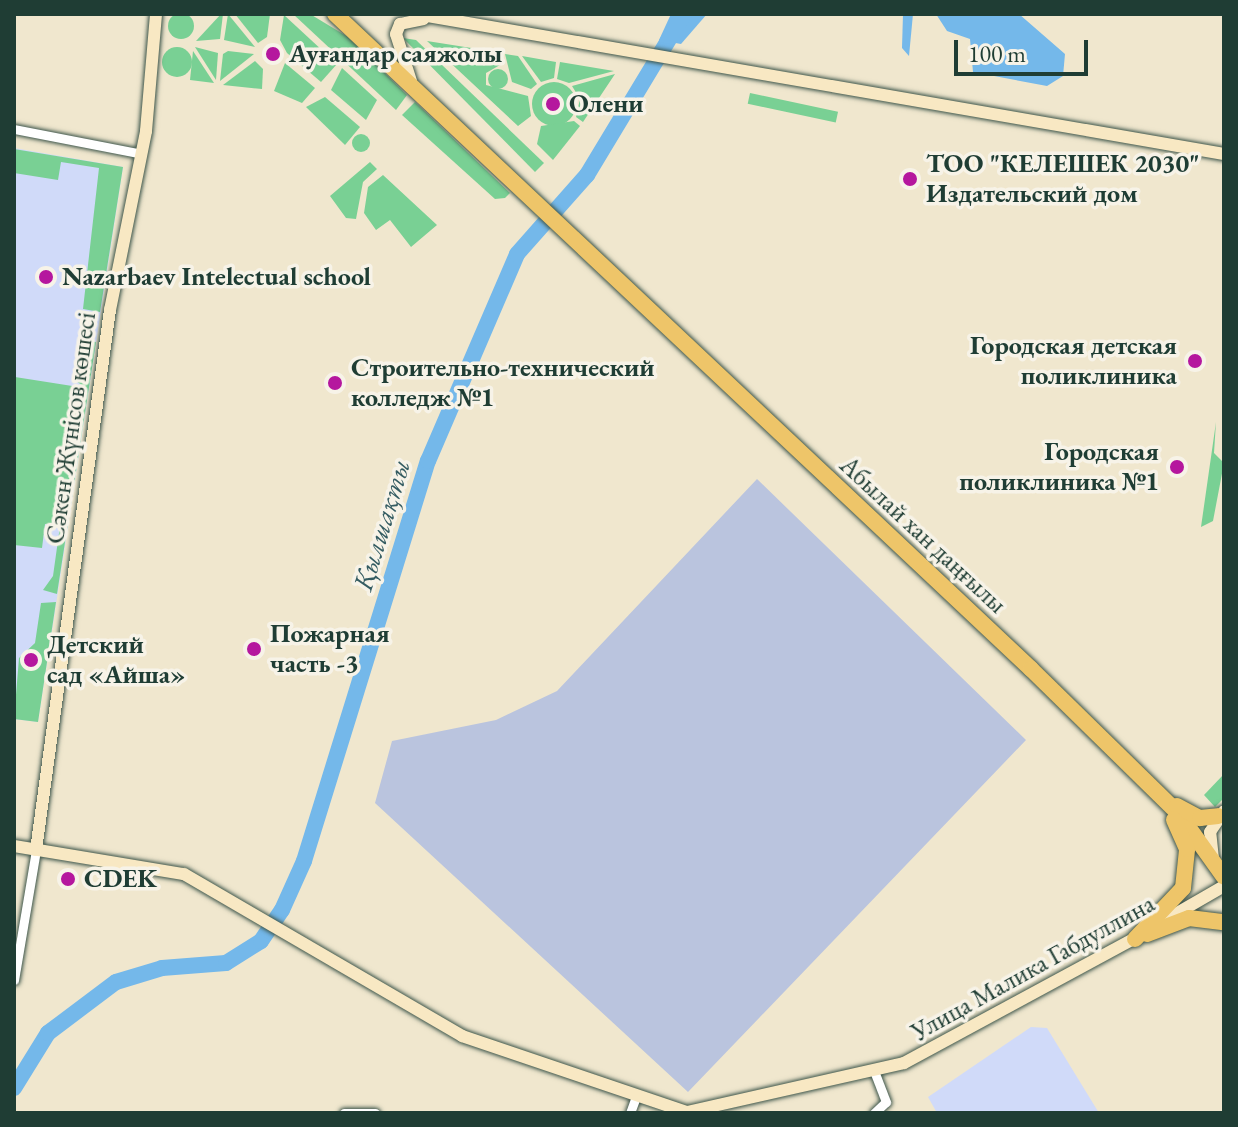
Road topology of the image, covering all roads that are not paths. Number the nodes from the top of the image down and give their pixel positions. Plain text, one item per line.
1 (147, 14) edge
2 (156, 14) edge
3 (163, 14) edge
4 (335, 14) edge
5 (416, 14) edge
6 (436, 19) junction
7 (153, 40) junction
8 (411, 81) junction
9 (14, 129) edge
10 (138, 153) junction
11 (1224, 154) edge
12 (1153, 788) junction
13 (1221, 814) edge
14 (14, 846) edge
15 (36, 850) junction
16 (1219, 870) edge
17 (1219, 889) edge
18 (1224, 922) edge
19 (1135, 939) junction
20 (14, 980) edge
21 (875, 1073) junction
22 (635, 1099) junction
23 (344, 1112) edge
24 (375, 1113) edge
25 (630, 1113) edge
26 (874, 1113) edge

1 - 7 street
2 - 7 street, Сәкен Жүнісов көшесі
3 - 7 street
4 - 8 highway
5 - 6 street
6 - 8 street
6 - 11 street
7 - 10 street, Сәкен Жүнісов көшесі
8 - 12 highway, Абылай хан даңғылы
9 - 10 street
10 - 15 street, Сәкен Жүнісов көшесі
12 - 13 highway
12 - 16 highway, Абылай хан даңғылы
12 - 19 highway
13 - 16 street
14 - 15 street
15 - 20 street
15 - 22 street, Улица Малика Габдуллина
17 - 19 street, Улица Малика Габдуллина
18 - 19 highway
19 - 21 street, Улица Малика Габдуллина
21 - 22 street, Улица Малика Габдуллина
21 - 26 street
22 - 25 street
23 - 24 street

